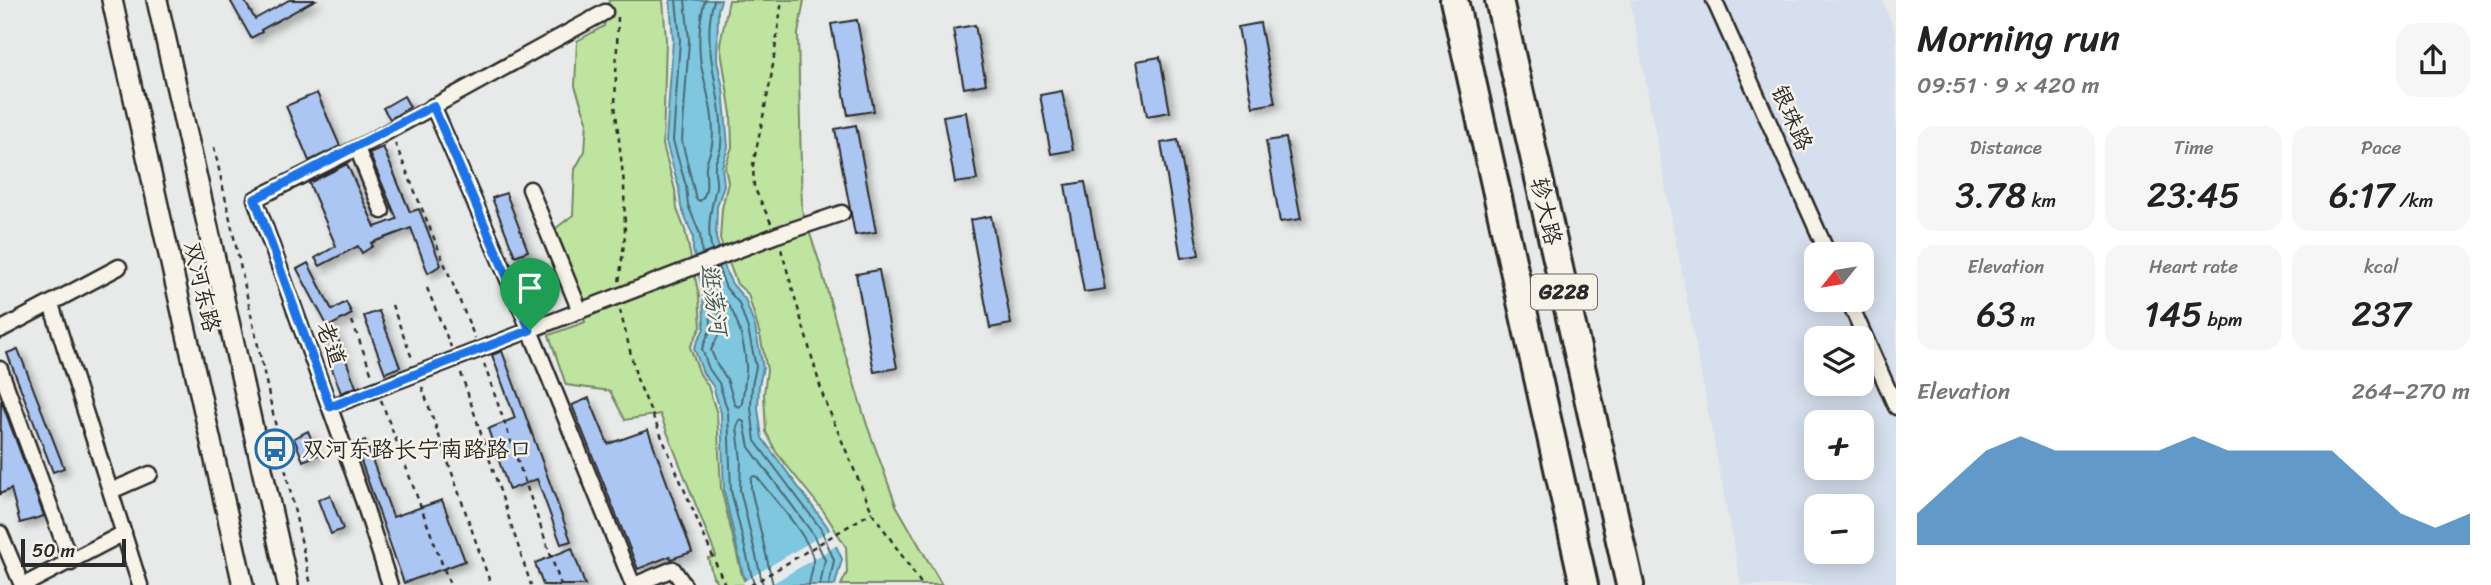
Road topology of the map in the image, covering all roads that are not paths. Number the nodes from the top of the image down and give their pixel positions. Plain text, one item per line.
1 (114, 0) edge
2 (156, 0) edge
3 (1454, 0) edge
4 (1499, 0) edge
5 (1714, 0) edge
6 (605, 12) dead end
7 (433, 106) junction
8 (356, 148) junction
9 (530, 189) dead end
10 (382, 211) dead end
11 (842, 213) dead end
12 (1823, 242) edge
13 (119, 267) dead end
14 (51, 304) junction
15 (580, 311) junction
16 (1854, 312) edge
17 (0, 330) edge
18 (530, 330) junction
19 (0, 369) edge
20 (330, 407) junction
21 (1896, 407) edge
22 (150, 474) dead end
23 (111, 491) junction
24 (0, 533) edge
25 (124, 533) junction
26 (71, 563) junction
27 (23, 585) edge
28 (140, 585) edge
29 (243, 585) edge
30 (288, 585) edge
31 (390, 585) edge
32 (633, 585) edge
33 (684, 585) edge
34 (1584, 585) edge
35 (1630, 585) edge

1 - 29 street, 双河东路
2 - 30 street, 双河东路
3 - 34 highway, 轸大路 / G228
4 - 35 highway, 轸大路 / G228
5 - 12 street, 银珠路
6 - 7 street
7 - 8 street
7 - 18 street
8 - 10 street
8 - 20 street, 老道
9 - 15 street
11 - 15 street
13 - 14 street
14 - 17 street
14 - 23 street
15 - 18 street
16 - 21 street
18 - 20 street
18 - 32 street
19 - 26 street
20 - 31 street, 老道
22 - 23 street
23 - 25 street
24 - 27 street
25 - 26 street
25 - 28 street
26 - 27 street
32 - 33 street

